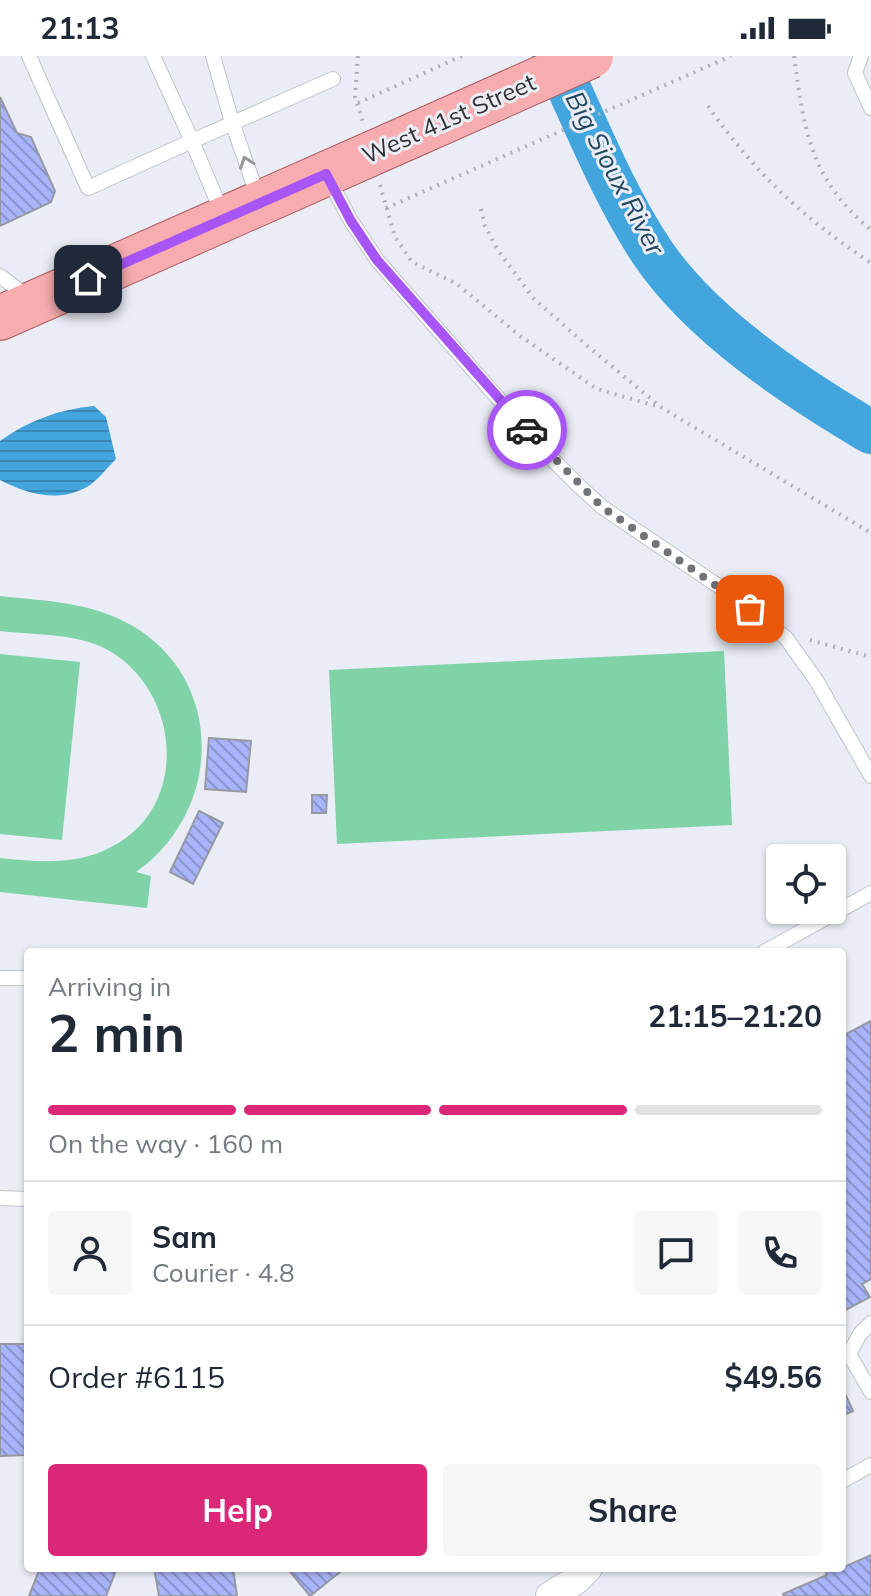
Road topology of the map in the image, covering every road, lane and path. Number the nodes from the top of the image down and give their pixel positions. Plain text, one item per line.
1 (29, 56) edge
2 (153, 56) edge
3 (213, 56) edge
4 (358, 56) edge
5 (462, 56) edge
6 (591, 56) edge
7 (731, 56) edge
8 (794, 56) edge
9 (861, 56) edge
10 (333, 79) dead end
11 (357, 103) junction
12 (708, 106) dead end
13 (871, 108) edge
14 (232, 122) junction
15 (192, 141) junction
16 (391, 145) junction
17 (326, 174) junction
18 (386, 208) junction
19 (481, 209) dead end
20 (242, 211) junction
21 (871, 230) edge
22 (871, 263) edge
23 (0, 276) edge
24 (17, 310) edge
25 (662, 408) junction
26 (871, 533) edge
27 (777, 631) junction
28 (871, 657) edge
29 (871, 776) edge
30 (871, 893) edge
31 (771, 948) edge
32 (0, 978) edge
33 (24, 978) edge
34 (0, 1198) edge
35 (24, 1199) edge
36 (871, 1323) edge
37 (871, 1392) edge
38 (871, 1465) edge
39 (846, 1479) edge
40 (584, 1572) edge
41 (550, 1596) edge

1 - 15 lane
2 - 15 lane
3 - 14 lane
4 - 11 path
5 - 11 path
6 - 16 main road, West 41st Street, bridge
7 - 18 path
8 - 21 path
9 - 13 lane
10 - 14 lane
11 - 16 path
12 - 22 path
14 - 15 lane
20 -> 14 lane
15 - 20 lane
16 - 17 main road, West 41st Street
16 - 18 path
17 - 20 main road, West 41st Street
17 - 27 lane
18 - 25 path
19 - 25 path
20 - 24 main road, West 41st Street
23 - 24 lane
25 - 26 path
27 - 28 path
27 - 29 lane
30 - 31 lane
32 - 33 lane
34 - 35 lane
36 - 37 lane
38 - 39 lane
40 - 41 street

